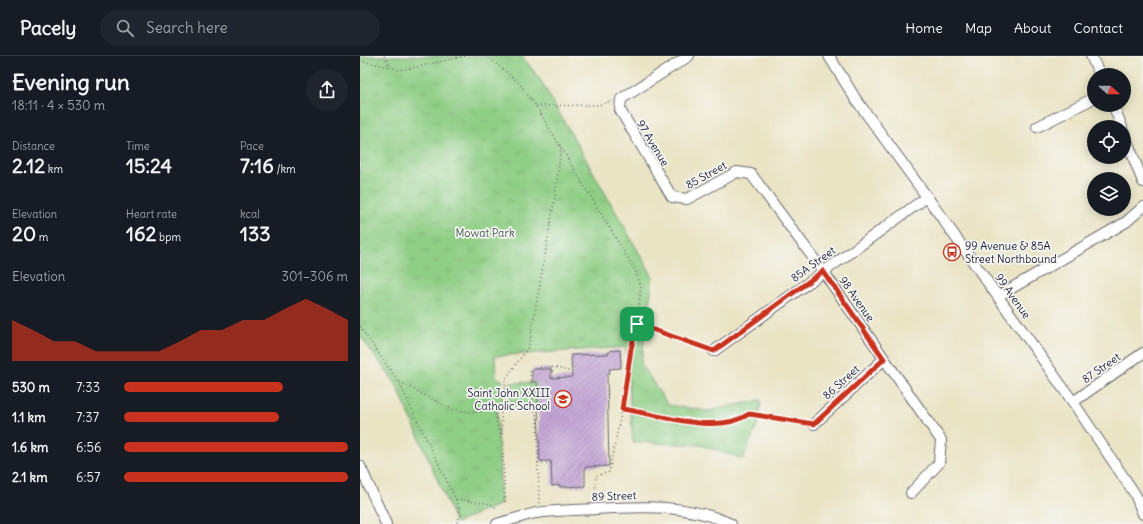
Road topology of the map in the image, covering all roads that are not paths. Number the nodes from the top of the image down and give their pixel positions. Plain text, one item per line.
1 (829, 56) edge
2 (1091, 56) edge
3 (684, 57) edge
4 (1097, 68) edge
5 (1087, 102) edge
6 (1037, 128) dead end
7 (1131, 151) edge
8 (751, 174) joint
9 (1143, 182) edge
10 (672, 197) joint
11 (927, 197) junction
12 (1143, 207) edge
13 (823, 271) junction
14 (998, 296) junction
15 (714, 351) road end
16 (1143, 353) edge
17 (884, 359) junction
18 (1073, 402) junction
19 (814, 424) road end
20 (360, 466) edge
21 (911, 493) dead end
22 (1143, 514) edge
23 (386, 524) edge
24 (498, 524) edge
25 (731, 524) edge

1 - 11 street, 99 Avenue
2 - 4 street
3 - 10 street, 97 Avenue
5 - 6 street
7 - 9 street
8 - 10 street, 85 Street
8 - 13 street, 98 Avenue
11 - 13 street, 85A Street
11 - 14 street, 99 Avenue
12 - 14 street
13 - 15 street, 85A Street
13 - 17 street, 98 Avenue
14 - 18 street, 99 Avenue
16 - 18 street, 87 Street
17 - 19 street, 86 Street
17 - 21 street, 98 Avenue
18 - 22 street, 99 Avenue
20 - 23 street
24 - 25 street, 89 Street

